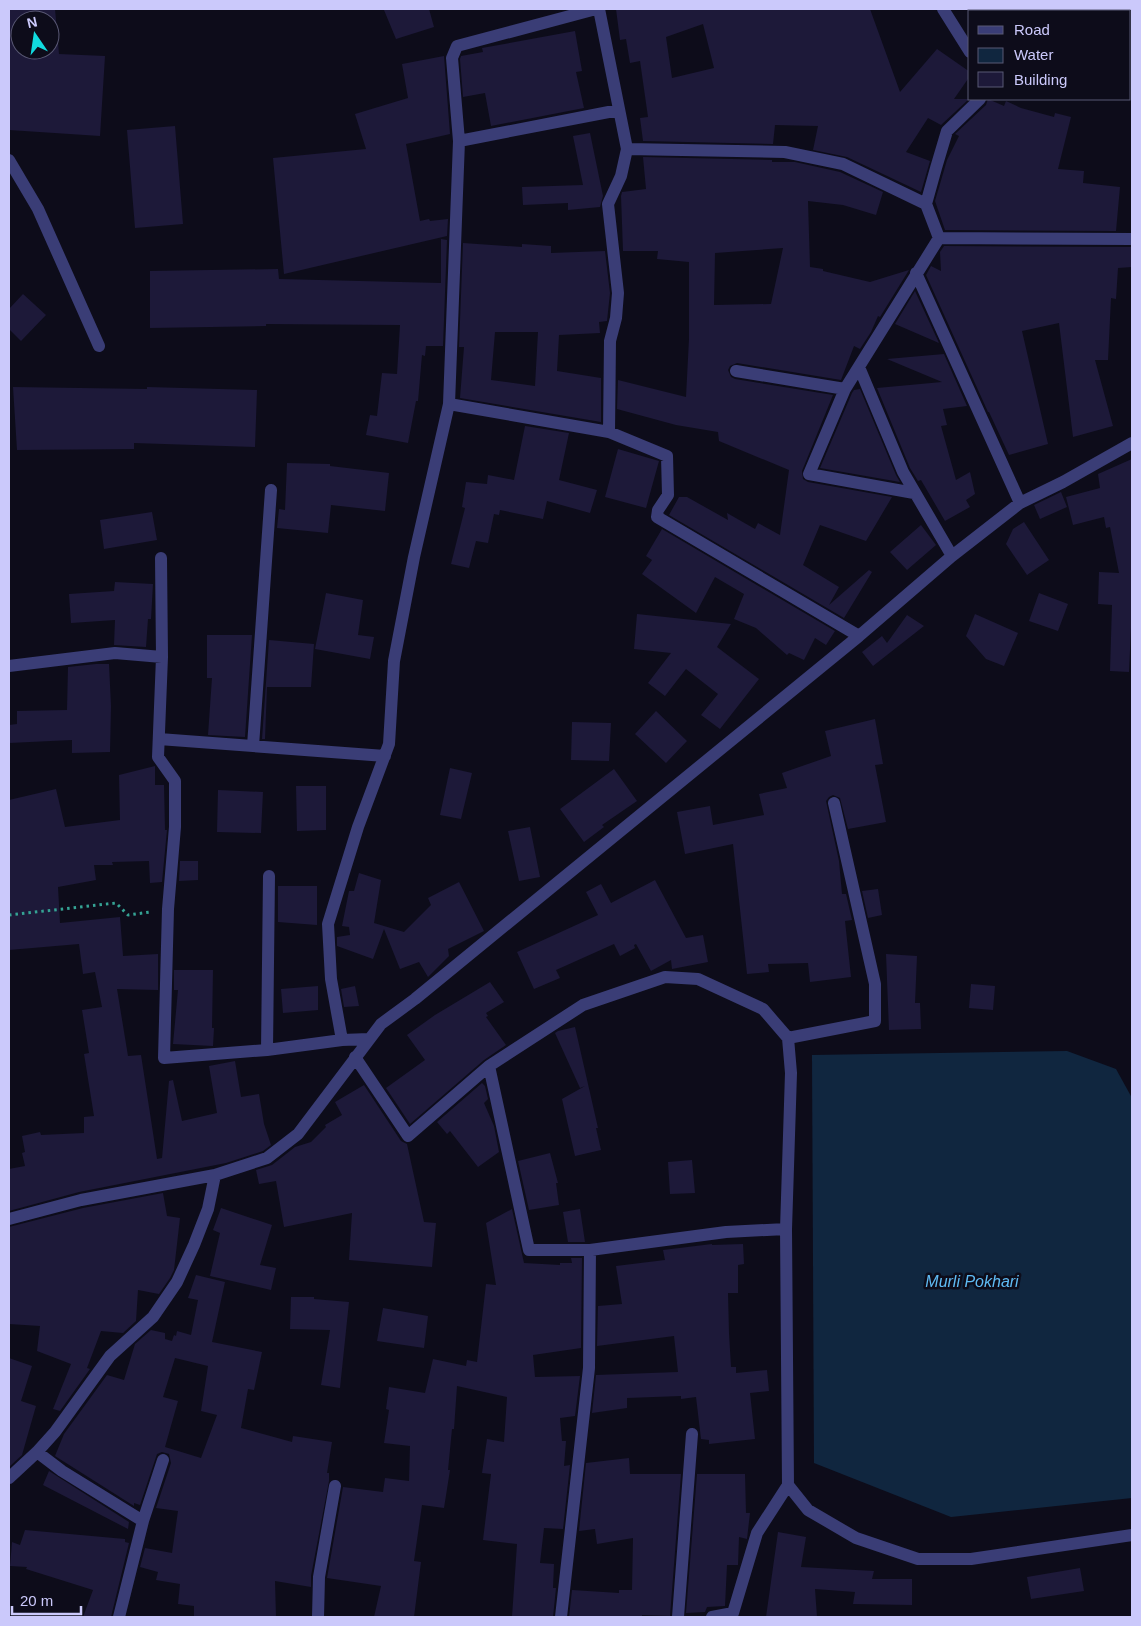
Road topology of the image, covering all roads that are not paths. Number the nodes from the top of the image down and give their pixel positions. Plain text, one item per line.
1 (597, 9) edge
2 (943, 9) edge
3 (968, 49) edge
4 (979, 100) edge
5 (619, 110) junction
6 (459, 141) junction
7 (627, 149) junction
8 (9, 160) edge
9 (926, 204) junction
10 (939, 238) junction
11 (1132, 239) edge
12 (916, 273) junction
13 (99, 346) dead end
14 (859, 367) junction
15 (736, 371) dead end
16 (845, 389) junction
17 (450, 404) junction
18 (610, 432) junction
19 (1132, 443) edge
20 (271, 490) dead end
21 (914, 493) junction
22 (1020, 503) junction
23 (952, 556) junction
24 (161, 558) dead end
25 (859, 636) junction
26 (162, 657) junction
27 (9, 666) edge
28 (158, 739) junction
29 (253, 746) junction
30 (384, 756) junction
31 (834, 803) dead end
32 (269, 876) dead end
33 (788, 1038) junction
34 (369, 1039) junction
35 (342, 1040) junction
36 (267, 1050) junction
37 (355, 1057) junction
38 (489, 1066) junction
39 (215, 1175) junction
40 (9, 1219) edge
41 (786, 1229) junction
42 (590, 1250) junction
43 (692, 1434) dead end
44 (37, 1452) junction
45 (163, 1460) dead end
46 (9, 1478) edge
47 (788, 1485) junction
48 (335, 1486) dead end
49 (143, 1521) junction
50 (1132, 1534) edge
51 (733, 1615) edge
52 (119, 1617) edge
53 (318, 1617) edge
54 (561, 1617) edge
55 (678, 1617) edge
56 (712, 1617) edge

1 - 5 street
1 - 6 street
2 - 3 street
4 - 9 street
5 - 6 street
5 - 7 street
6 - 17 street
7 - 9 street
7 - 18 street
8 - 13 street
9 - 10 street
10 - 11 street
10 - 12 street
12 - 14 street
12 - 22 street
14 - 16 street
14 - 21 street
15 - 16 street
16 - 21 street
17 - 18 street
17 - 30 street
18 - 25 street
19 - 22 street
20 - 29 street
21 - 23 street
22 - 23 street
23 - 25 street
24 - 26 street
25 - 34 street
26 - 27 street
26 - 28 street
28 - 29 street
28 - 36 street
29 - 30 street
30 - 35 street
31 - 33 street
32 - 36 street
33 - 38 street
33 - 41 street
34 - 35 street
34 - 37 street
35 - 36 street
37 - 38 street
37 - 39 street
38 - 42 street
39 - 40 street
39 - 44 street
41 - 42 street
41 - 47 street
42 - 54 street
43 - 55 street
44 - 46 street
44 - 49 street
45 - 49 street
47 - 50 street
47 - 51 street
48 - 53 street
49 - 52 street
51 - 56 street

